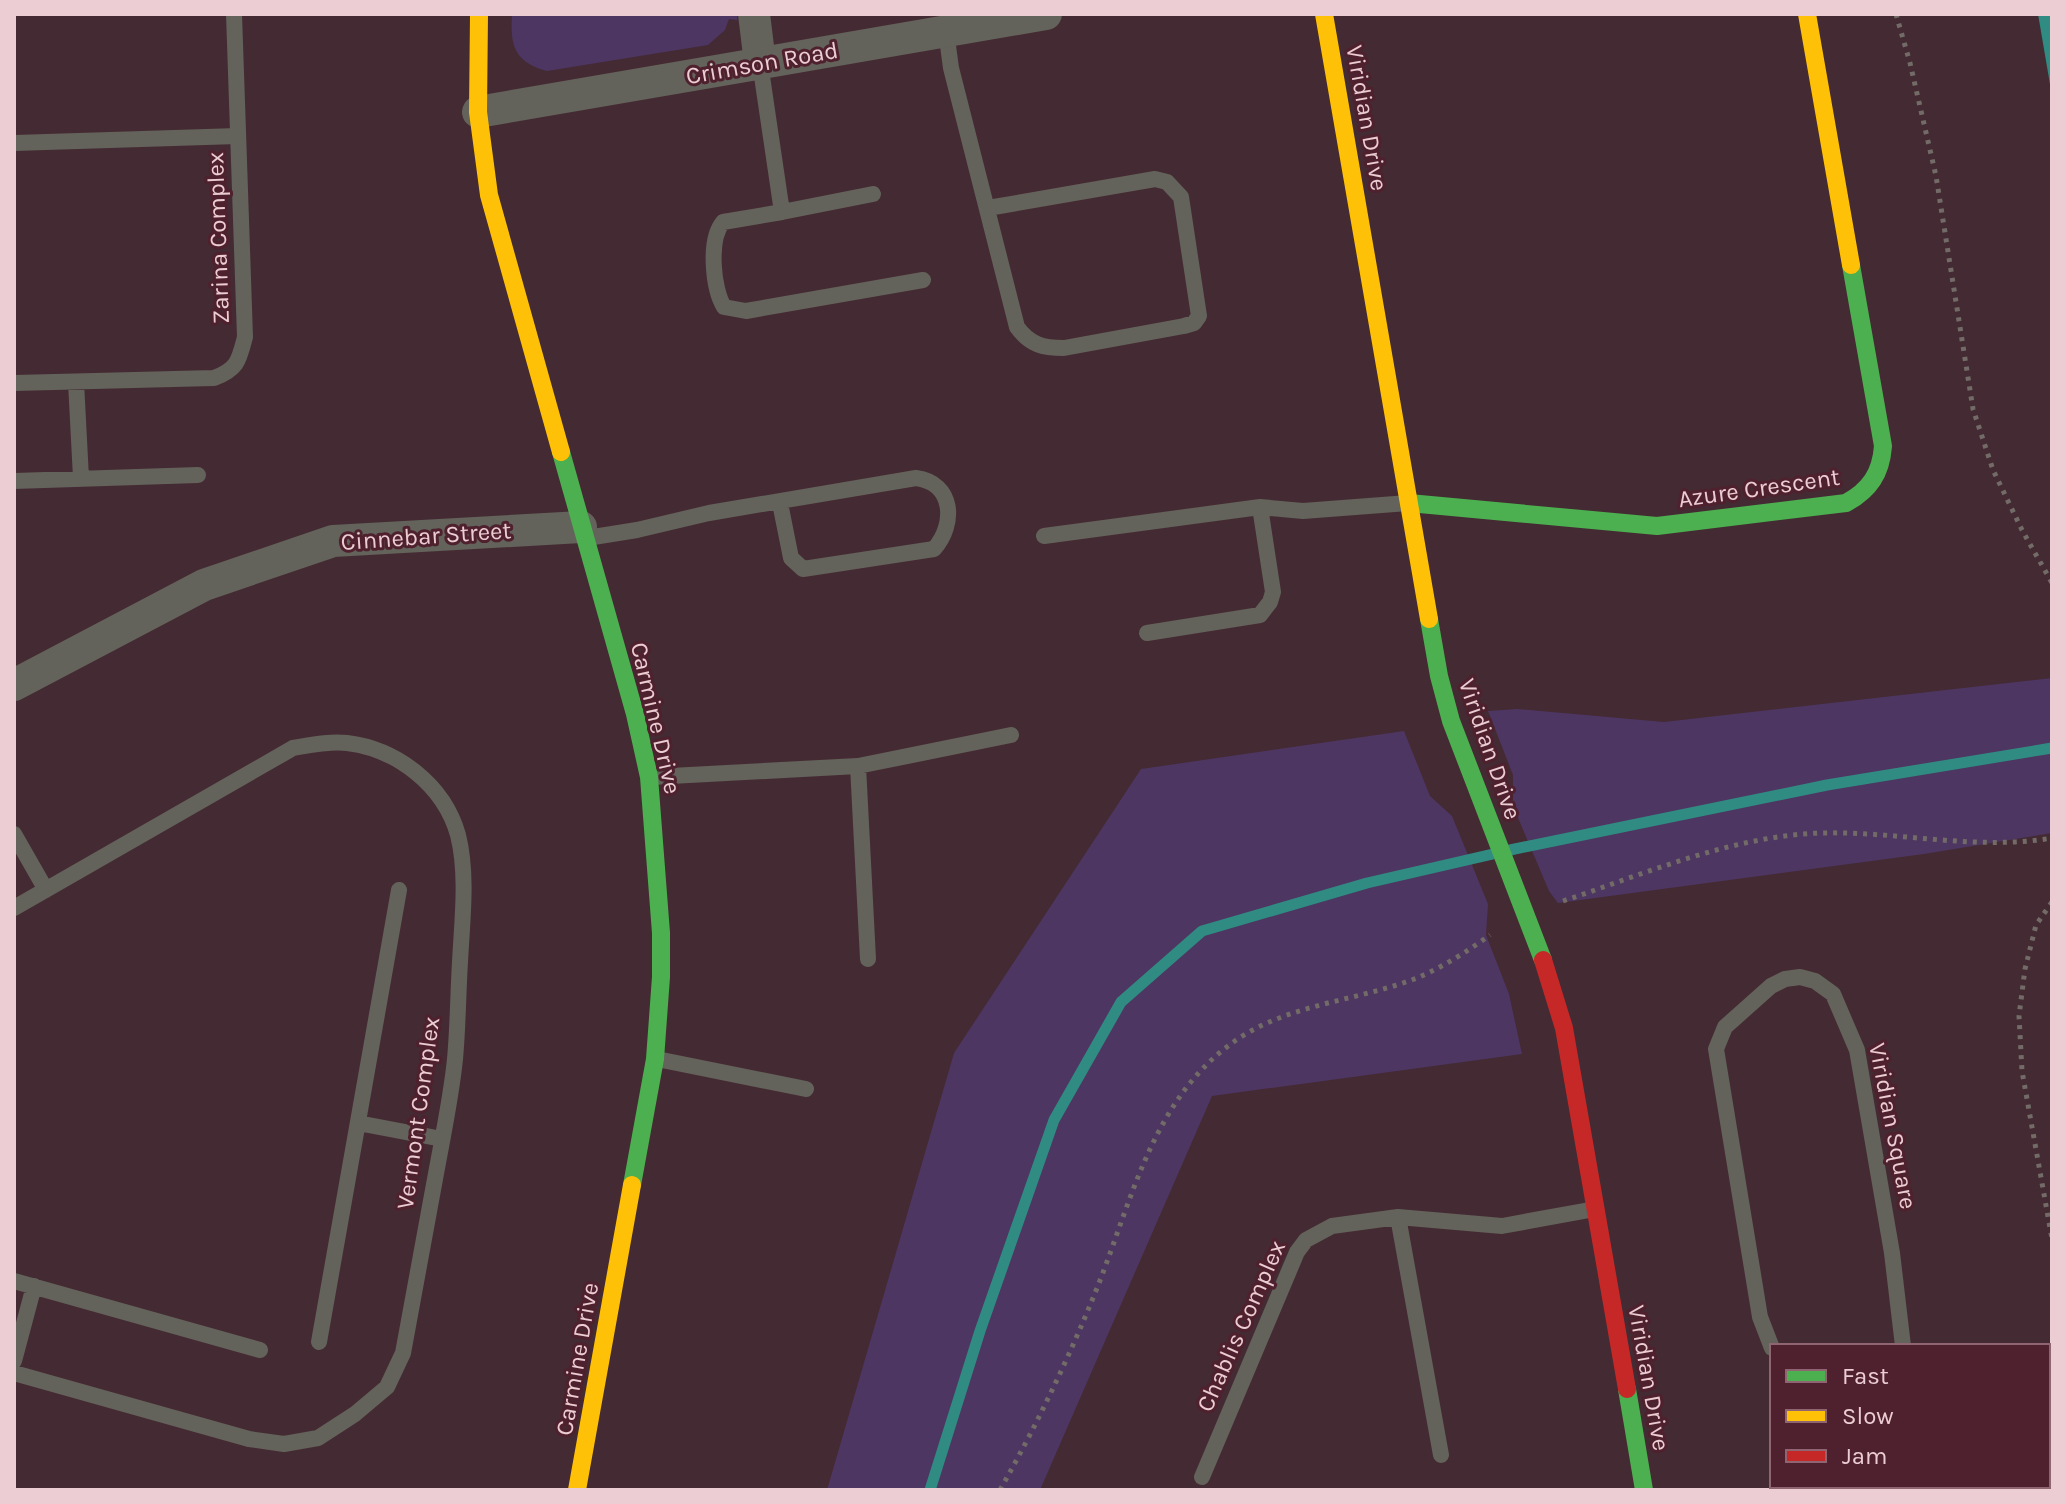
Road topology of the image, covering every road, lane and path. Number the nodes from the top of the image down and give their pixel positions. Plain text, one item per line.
1 (234, 14) edge
2 (479, 14) edge
3 (754, 14) edge
4 (1046, 14) edge
5 (1324, 14) edge
6 (1807, 14) edge
7 (1896, 14) edge
8 (946, 31) junction
9 (760, 63) junction
10 (478, 112) junction
11 (238, 136) junction
12 (14, 143) edge
13 (873, 194) dead end
14 (988, 208) junction
15 (782, 212) junction
16 (923, 280) dead end
17 (76, 382) junction
18 (14, 383) edge
19 (198, 475) dead end
20 (81, 478) junction
21 (14, 481) edge
22 (780, 503) junction
23 (1409, 503) junction
24 (1260, 507) junction
25 (583, 532) junction
26 (1044, 536) dead end
27 (2052, 583) edge
28 (1147, 633) dead end
29 (14, 685) edge
30 (1011, 735) dead end
31 (858, 766) junction
32 (649, 777) junction
33 (14, 834) edge
34 (2052, 838) edge
35 (46, 890) junction
36 (399, 890) dead end
37 (2052, 902) edge
38 (1555, 904) dead end
39 (14, 908) edge
40 (1495, 932) dead end
41 (868, 959) dead end
42 (655, 1059) junction
43 (806, 1089) dead end
44 (358, 1123) junction
45 (442, 1139) junction
46 (1595, 1209) junction
47 (1398, 1217) junction
48 (2052, 1239) edge
49 (14, 1281) edge
50 (34, 1286) junction
51 (319, 1342) dead end
52 (1770, 1344) edge
53 (1903, 1344) edge
54 (260, 1350) dead end
55 (14, 1361) edge
56 (14, 1373) edge
57 (1441, 1455) dead end
58 (1202, 1477) dead end
59 (577, 1490) edge
60 (1000, 1490) edge
61 (1644, 1490) edge

1 - 11 lane, Zarina Complex
2 - 10 street, Carmine Drive
3 - 9 street
4 - 8 street, Crimson Road
5 - 23 street, Viridian Drive
6 - 23 street, Azure Crescent
7 - 27 path
8 - 9 street, Crimson Road
8 - 14 lane
9 - 10 street, Crimson Road
9 - 15 lane
10 - 25 street, Carmine Drive
11 - 12 lane, Zarina Complex
11 - 17 lane, Zarina Complex
13 - 15 lane
14 - 14 lane
15 - 16 lane
17 - 18 lane, Zarina Complex
17 - 20 lane
19 - 20 lane
20 - 21 lane
22 - 22 lane
22 - 25 lane
23 - 24 lane
23 - 46 street, Viridian Drive
24 - 26 lane
24 - 28 lane
25 - 29 street, Cinnebar Street
25 - 32 street, Carmine Drive
30 - 31 lane
31 - 32 lane
31 - 41 lane
32 - 42 street, Carmine Drive
33 - 35 lane
34 - 38 path
35 - 39 lane, Vermont Complex
35 - 45 lane, Vermont Complex
36 - 44 lane
37 - 48 path
40 - 60 path
42 - 43 lane
42 - 59 street, Carmine Drive
44 - 45 lane
44 - 51 lane
45 - 56 lane, Vermont Complex
46 - 47 lane, Chablis Complex
46 - 61 street, Viridian Drive
47 - 57 lane
47 - 58 lane, Chablis Complex
49 - 50 lane
50 - 54 lane
50 - 55 lane
52 - 53 lane, Viridian Square

